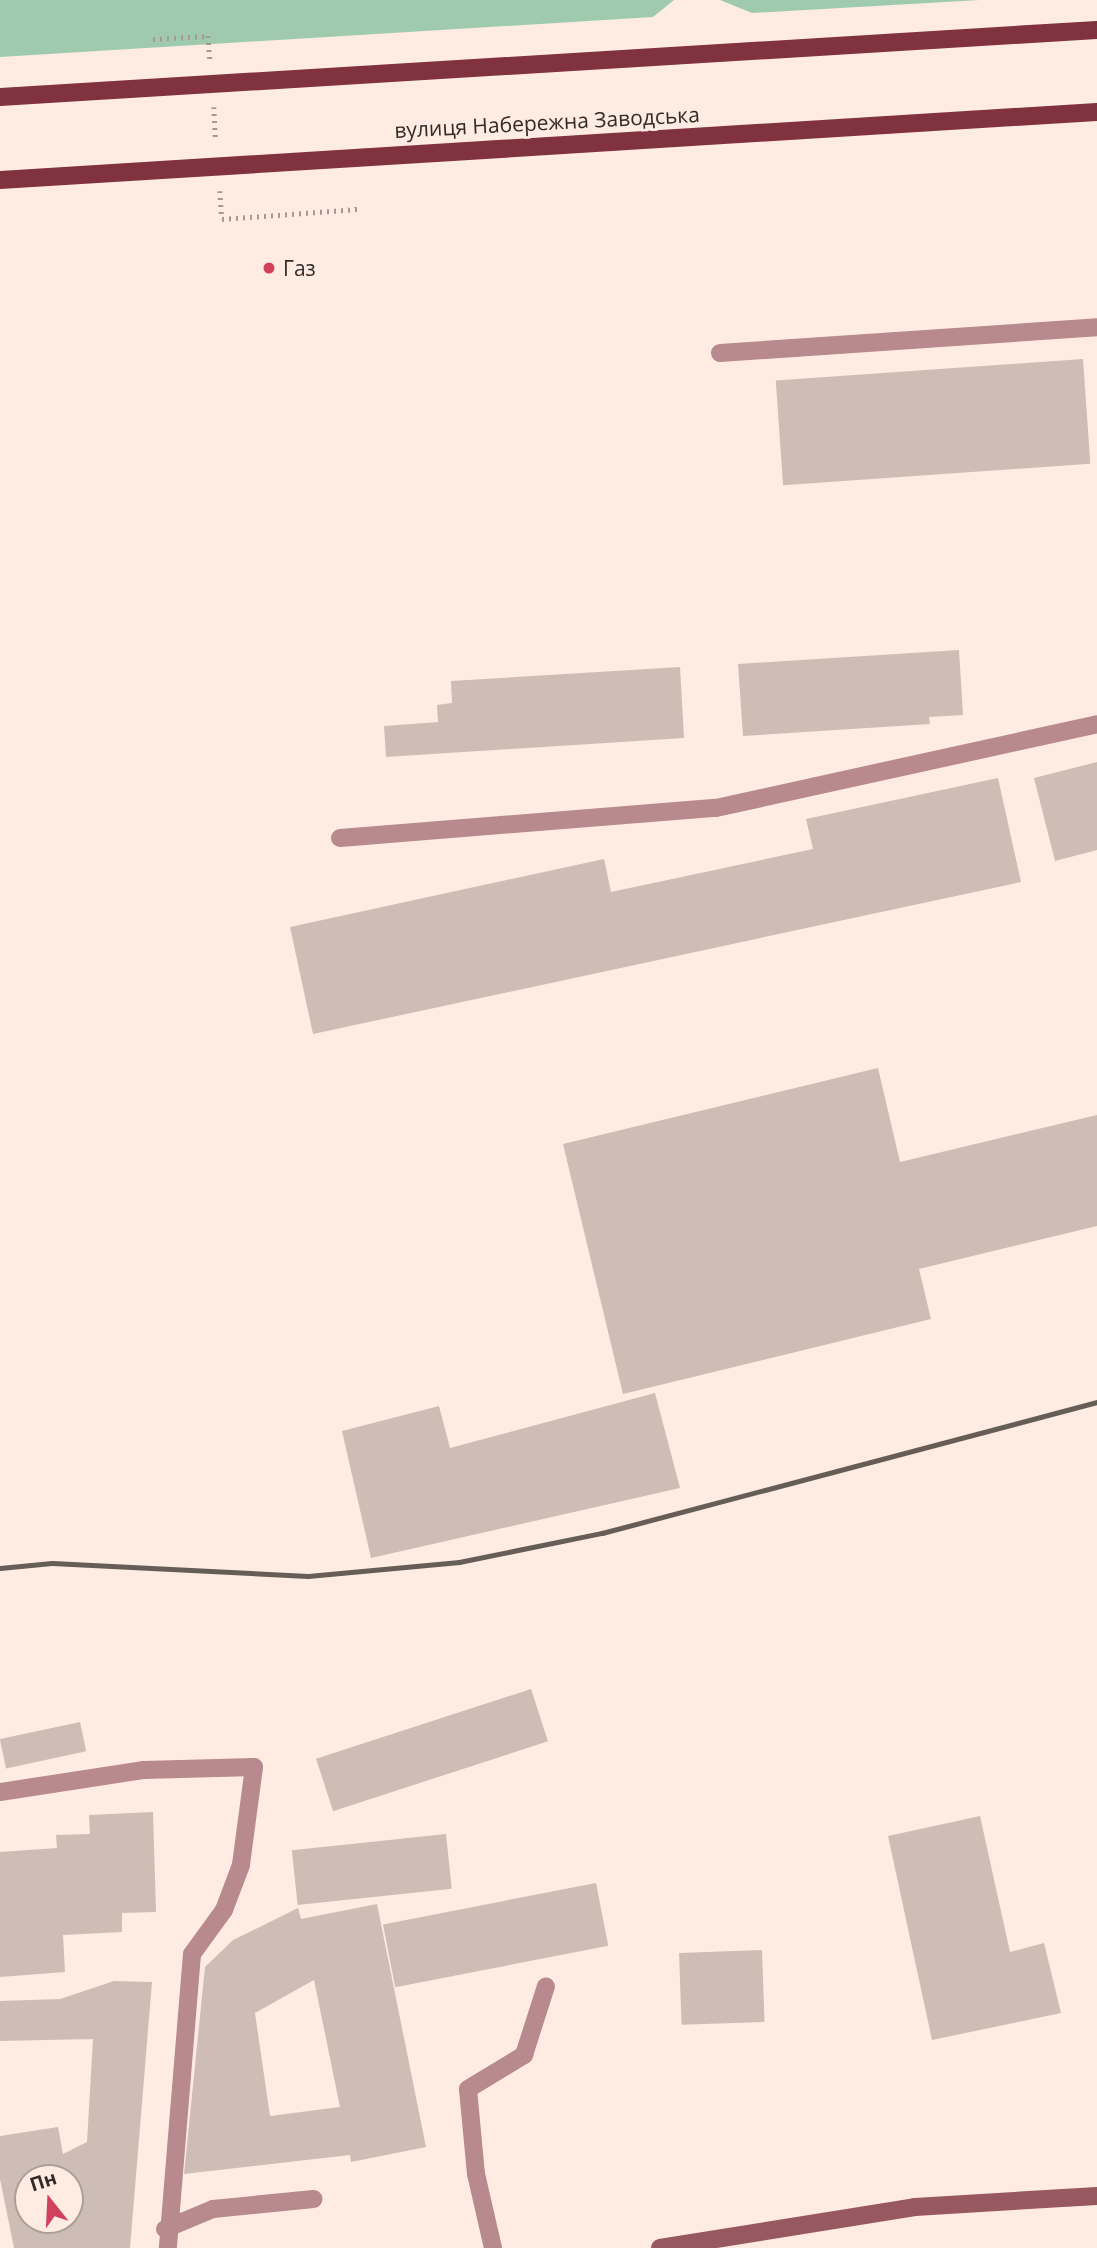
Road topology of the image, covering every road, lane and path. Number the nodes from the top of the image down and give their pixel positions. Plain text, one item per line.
1 (1097, 30) edge
2 (0, 97) edge
3 (1097, 112) edge
4 (0, 180) edge
5 (1097, 327) edge
6 (720, 353) dead end
7 (1097, 724) edge
8 (340, 838) dead end
9 (0, 1792) edge
10 (546, 1986) dead end
11 (1097, 2196) edge
12 (314, 2199) dead end
13 (165, 2229) junction
14 (169, 2248) edge
15 (493, 2248) edge
16 (660, 2248) edge

1 - 2 main road
3 - 4 main road, вулиця Набережна Заводська
5 - 6 street
7 - 8 street
9 - 13 street
10 - 15 street
11 - 16 street
12 - 13 street
13 - 14 street

